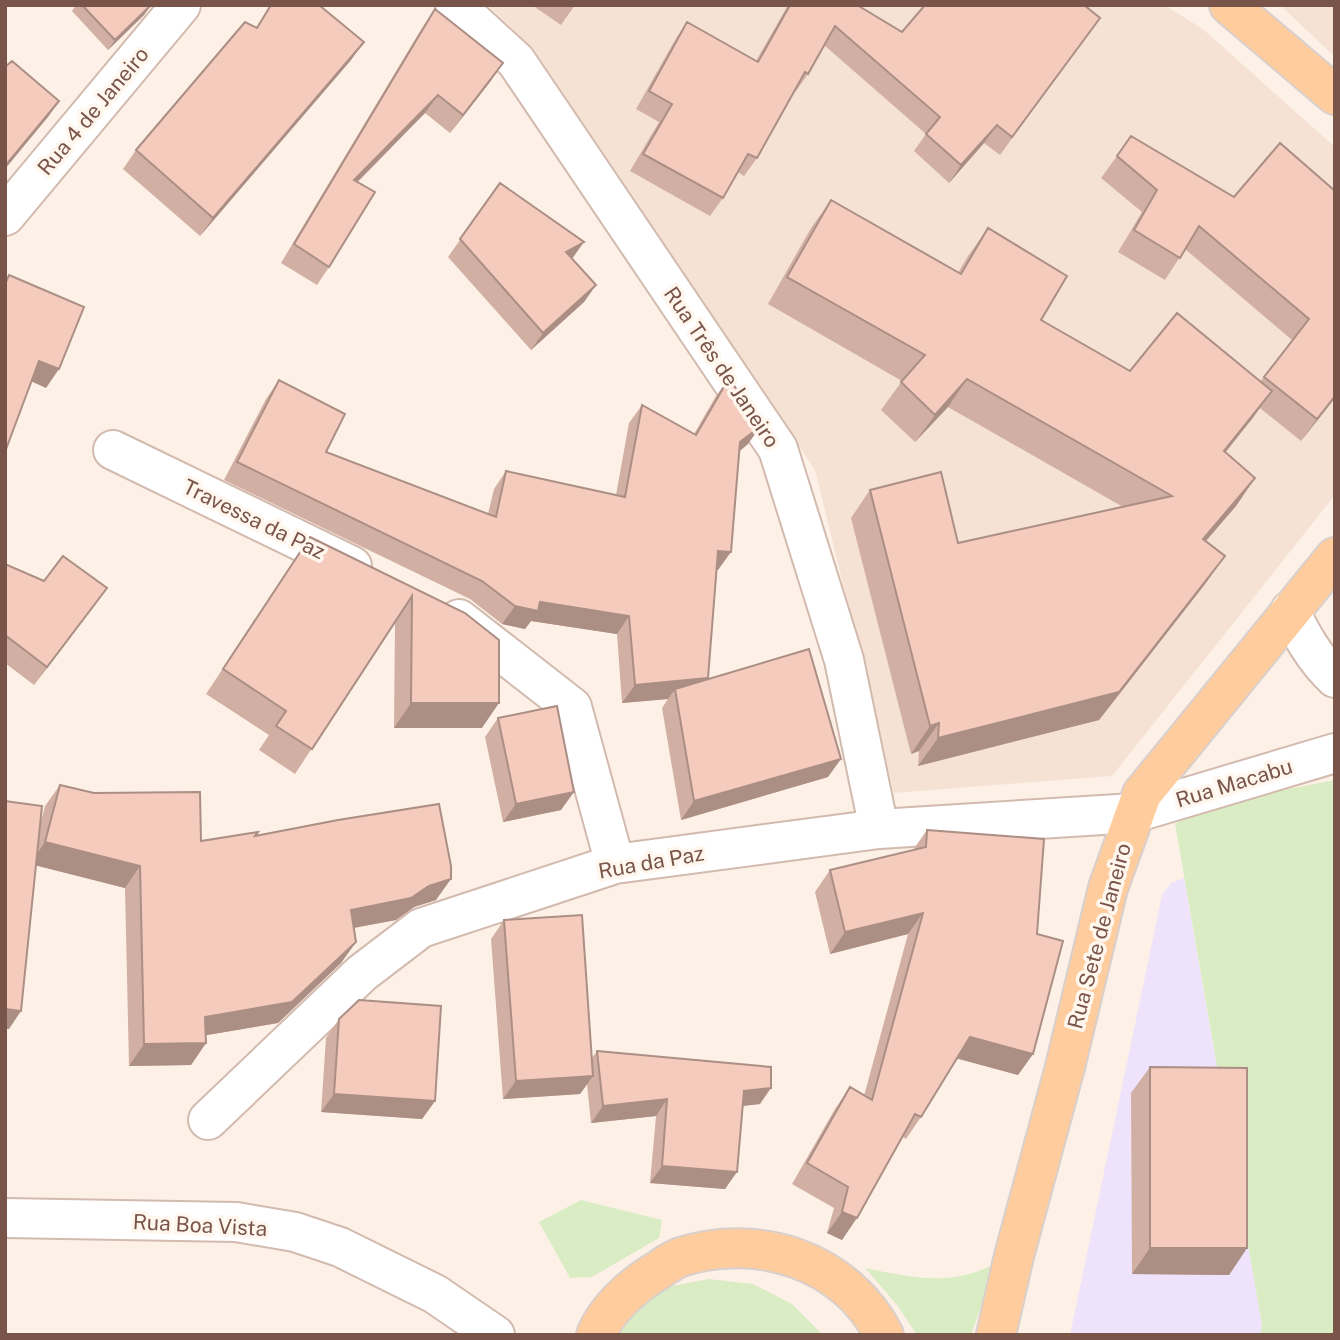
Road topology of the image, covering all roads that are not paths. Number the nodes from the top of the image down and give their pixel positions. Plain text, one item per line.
1 (181, 5) edge
2 (455, 5) edge
3 (1229, 5) edge
4 (1335, 95) edge
5 (5, 216) edge
6 (113, 450) dead end
7 (1335, 557) edge
8 (385, 583) edge
9 (422, 601) edge
10 (1290, 611) junction
11 (1335, 678) edge
12 (1335, 753) edge
13 (1134, 813) junction
14 (879, 829) junction
15 (615, 864) junction
16 (208, 1120) dead end
17 (5, 1217) edge
18 (495, 1335) edge
19 (596, 1335) edge
20 (884, 1335) edge
21 (996, 1335) edge

1 - 5 street, Rua 4 de Janeiro
2 - 14 street, Rua Três de Janeiro
3 - 4 main road
6 - 8 street, Travessa da Paz
7 - 10 main road, Rua Sete de Janeiro
9 - 15 street
10 - 11 street
10 - 13 main road, Rua Sete de Janeiro
12 - 13 street, Rua Macabu
13 - 14 street, Rua da Paz
13 - 21 main road, Rua Sete de Janeiro
14 - 15 street, Rua da Paz
15 - 16 street, Rua da Paz
17 - 18 street, Rua Boa Vista
19 - 20 main road

